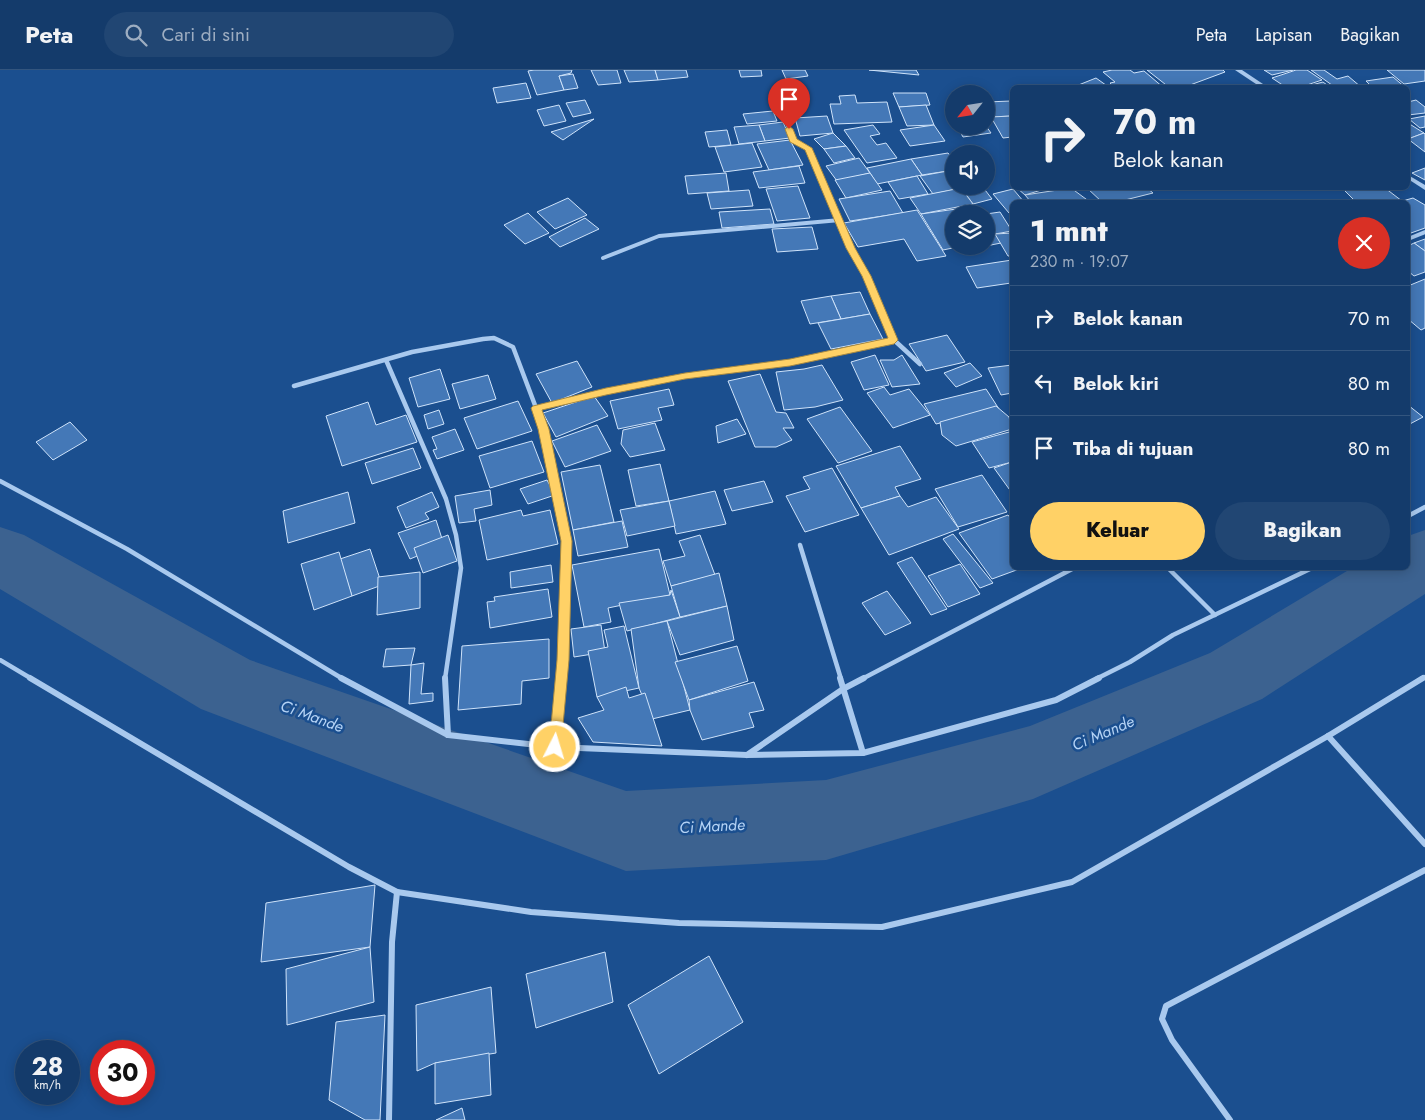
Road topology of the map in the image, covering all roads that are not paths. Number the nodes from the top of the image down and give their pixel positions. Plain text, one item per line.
1 (1238, 70) edge
2 (1262, 85) edge
3 (786, 117) dead end
4 (1410, 178) edge
5 (1425, 188) edge
6 (840, 220) junction
7 (1425, 232) edge
8 (1410, 238) edge
9 (604, 258) dead end
10 (894, 340) junction
11 (386, 360) junction
12 (920, 364) dead end
13 (294, 386) dead end
14 (536, 408) junction
15 (0, 481) edge
16 (1425, 507) edge
17 (1410, 515) edge
18 (800, 545) dead end
19 (1070, 570) edge
20 (1170, 570) edge
21 (1308, 570) edge
22 (1215, 615) junction
23 (0, 660) edge
24 (1425, 677) edge
25 (843, 689) junction
26 (448, 735) junction
27 (1328, 736) junction
28 (555, 747) junction
29 (863, 753) junction
30 (747, 755) junction
31 (1425, 844) edge
32 (1425, 870) edge
33 (397, 892) junction
34 (389, 1120) edge
35 (1230, 1120) edge

1 - 2 street
3 - 6 street
4 - 5 street
6 - 9 street
6 - 10 street
7 - 8 street
10 - 12 street
10 - 14 street
11 - 13 street
11 - 14 street
11 - 26 street
14 - 28 street
15 - 26 street
16 - 17 street
18 - 25 street
19 - 25 street
20 - 22 street
21 - 22 street
22 - 29 street
23 - 33 street
24 - 27 street
25 - 29 street
25 - 30 street
26 - 28 street
27 - 31 street
27 - 33 street
28 - 30 street
29 - 30 street
32 - 35 street
33 - 34 street

